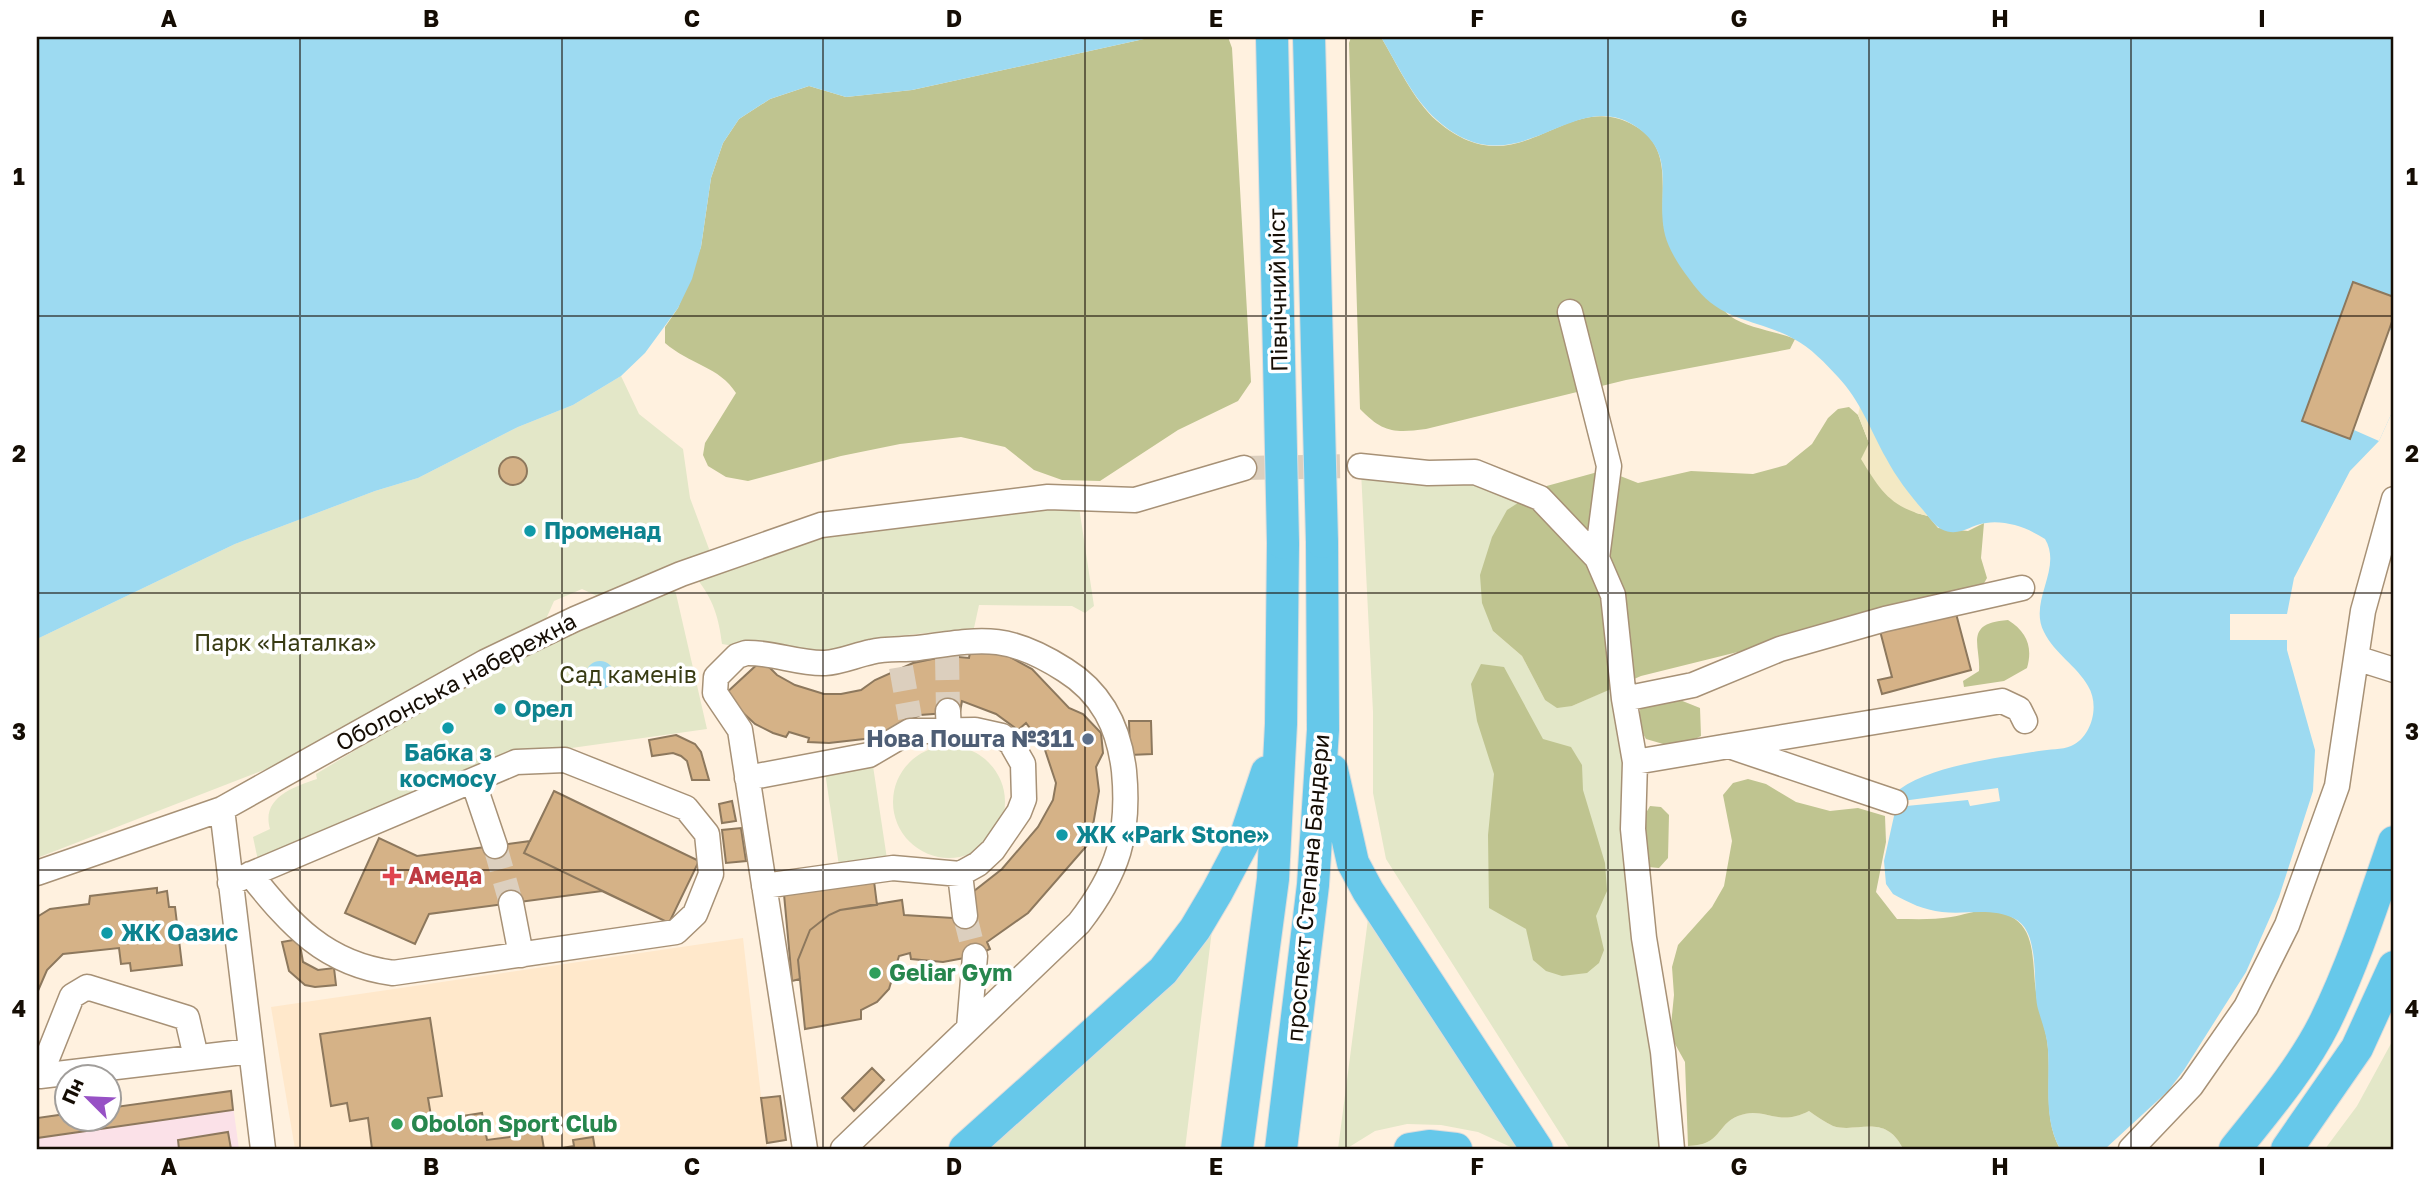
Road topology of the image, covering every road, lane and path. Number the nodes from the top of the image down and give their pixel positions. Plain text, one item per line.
1 (1272, 37) edge
2 (1309, 37) edge
3 (1570, 313) dead end
4 (1360, 466) tunnel mouth
5 (1244, 468) tunnel mouth
6 (2394, 499) edge
7 (1322, 542) joint
8 (1283, 543) joint
9 (1597, 558) junction
10 (2022, 588) dead end
11 (2356, 658) junction
12 (2394, 670) edge
13 (1624, 699) junction
14 (2025, 721) dead end
15 (1282, 724) junction
16 (1323, 730) junction
17 (1728, 746) junction
18 (1635, 762) junction
19 (747, 778) junction
20 (473, 780) junction
21 (1895, 802) dead end
22 (222, 809) junction
23 (2394, 842) edge
24 (495, 846) tunnel mouth
25 (37, 873) edge
26 (960, 874) junction
27 (240, 878) junction
28 (764, 886) junction
29 (512, 903) tunnel mouth
30 (965, 916) tunnel mouth
31 (521, 955) junction
32 (975, 956) tunnel mouth
33 (2394, 967) edge
34 (969, 1028) junction
35 (251, 1051) junction
36 (196, 1057) junction
37 (38, 1080) edge
38 (263, 1149) edge
39 (805, 1149) edge
40 (843, 1149) edge
41 (965, 1149) edge
42 (1237, 1149) edge
43 (1281, 1149) edge
44 (1410, 1149) edge
45 (1456, 1149) edge
46 (1537, 1149) edge
47 (1672, 1149) edge
48 (2131, 1149) edge
49 (2235, 1149) edge
50 (2287, 1149) edge

1 - 8 main road, Північний міст, bridge
2 - 7 main road, Північний міст, bridge
3 - 9 street
4 - 9 street
5 - 22 street, Оболонська набережна
6 - 11 street
7 - 16 main road, проспект Степана Бандери
8 - 15 main road, проспект Степана Бандери
9 - 13 street
10 - 13 street
11 - 12 street
11 - 48 street
13 - 18 street
14 - 17 street
15 - 41 main road
15 - 42 main road, проспект Степана Бандери
16 - 43 main road, проспект Степана Бандери
16 - 46 main road
17 - 18 street
17 - 21 street
18 - 47 street
19 - 26 street
19 - 28 street
19 - 34 street
20 - 24 street
20 - 27 street
20 - 31 street
22 - 25 street, Оболонська набережна
22 - 27 street
23 - 49 main road
26 - 28 street
26 - 30 street
27 - 31 street
27 - 35 street
28 - 39 street
29 - 31 street
32 - 34 street
33 - 50 main road
34 - 40 street
35 - 36 street
35 - 38 street
36 - 37 street
36 - 37 street
44 - 45 main road

